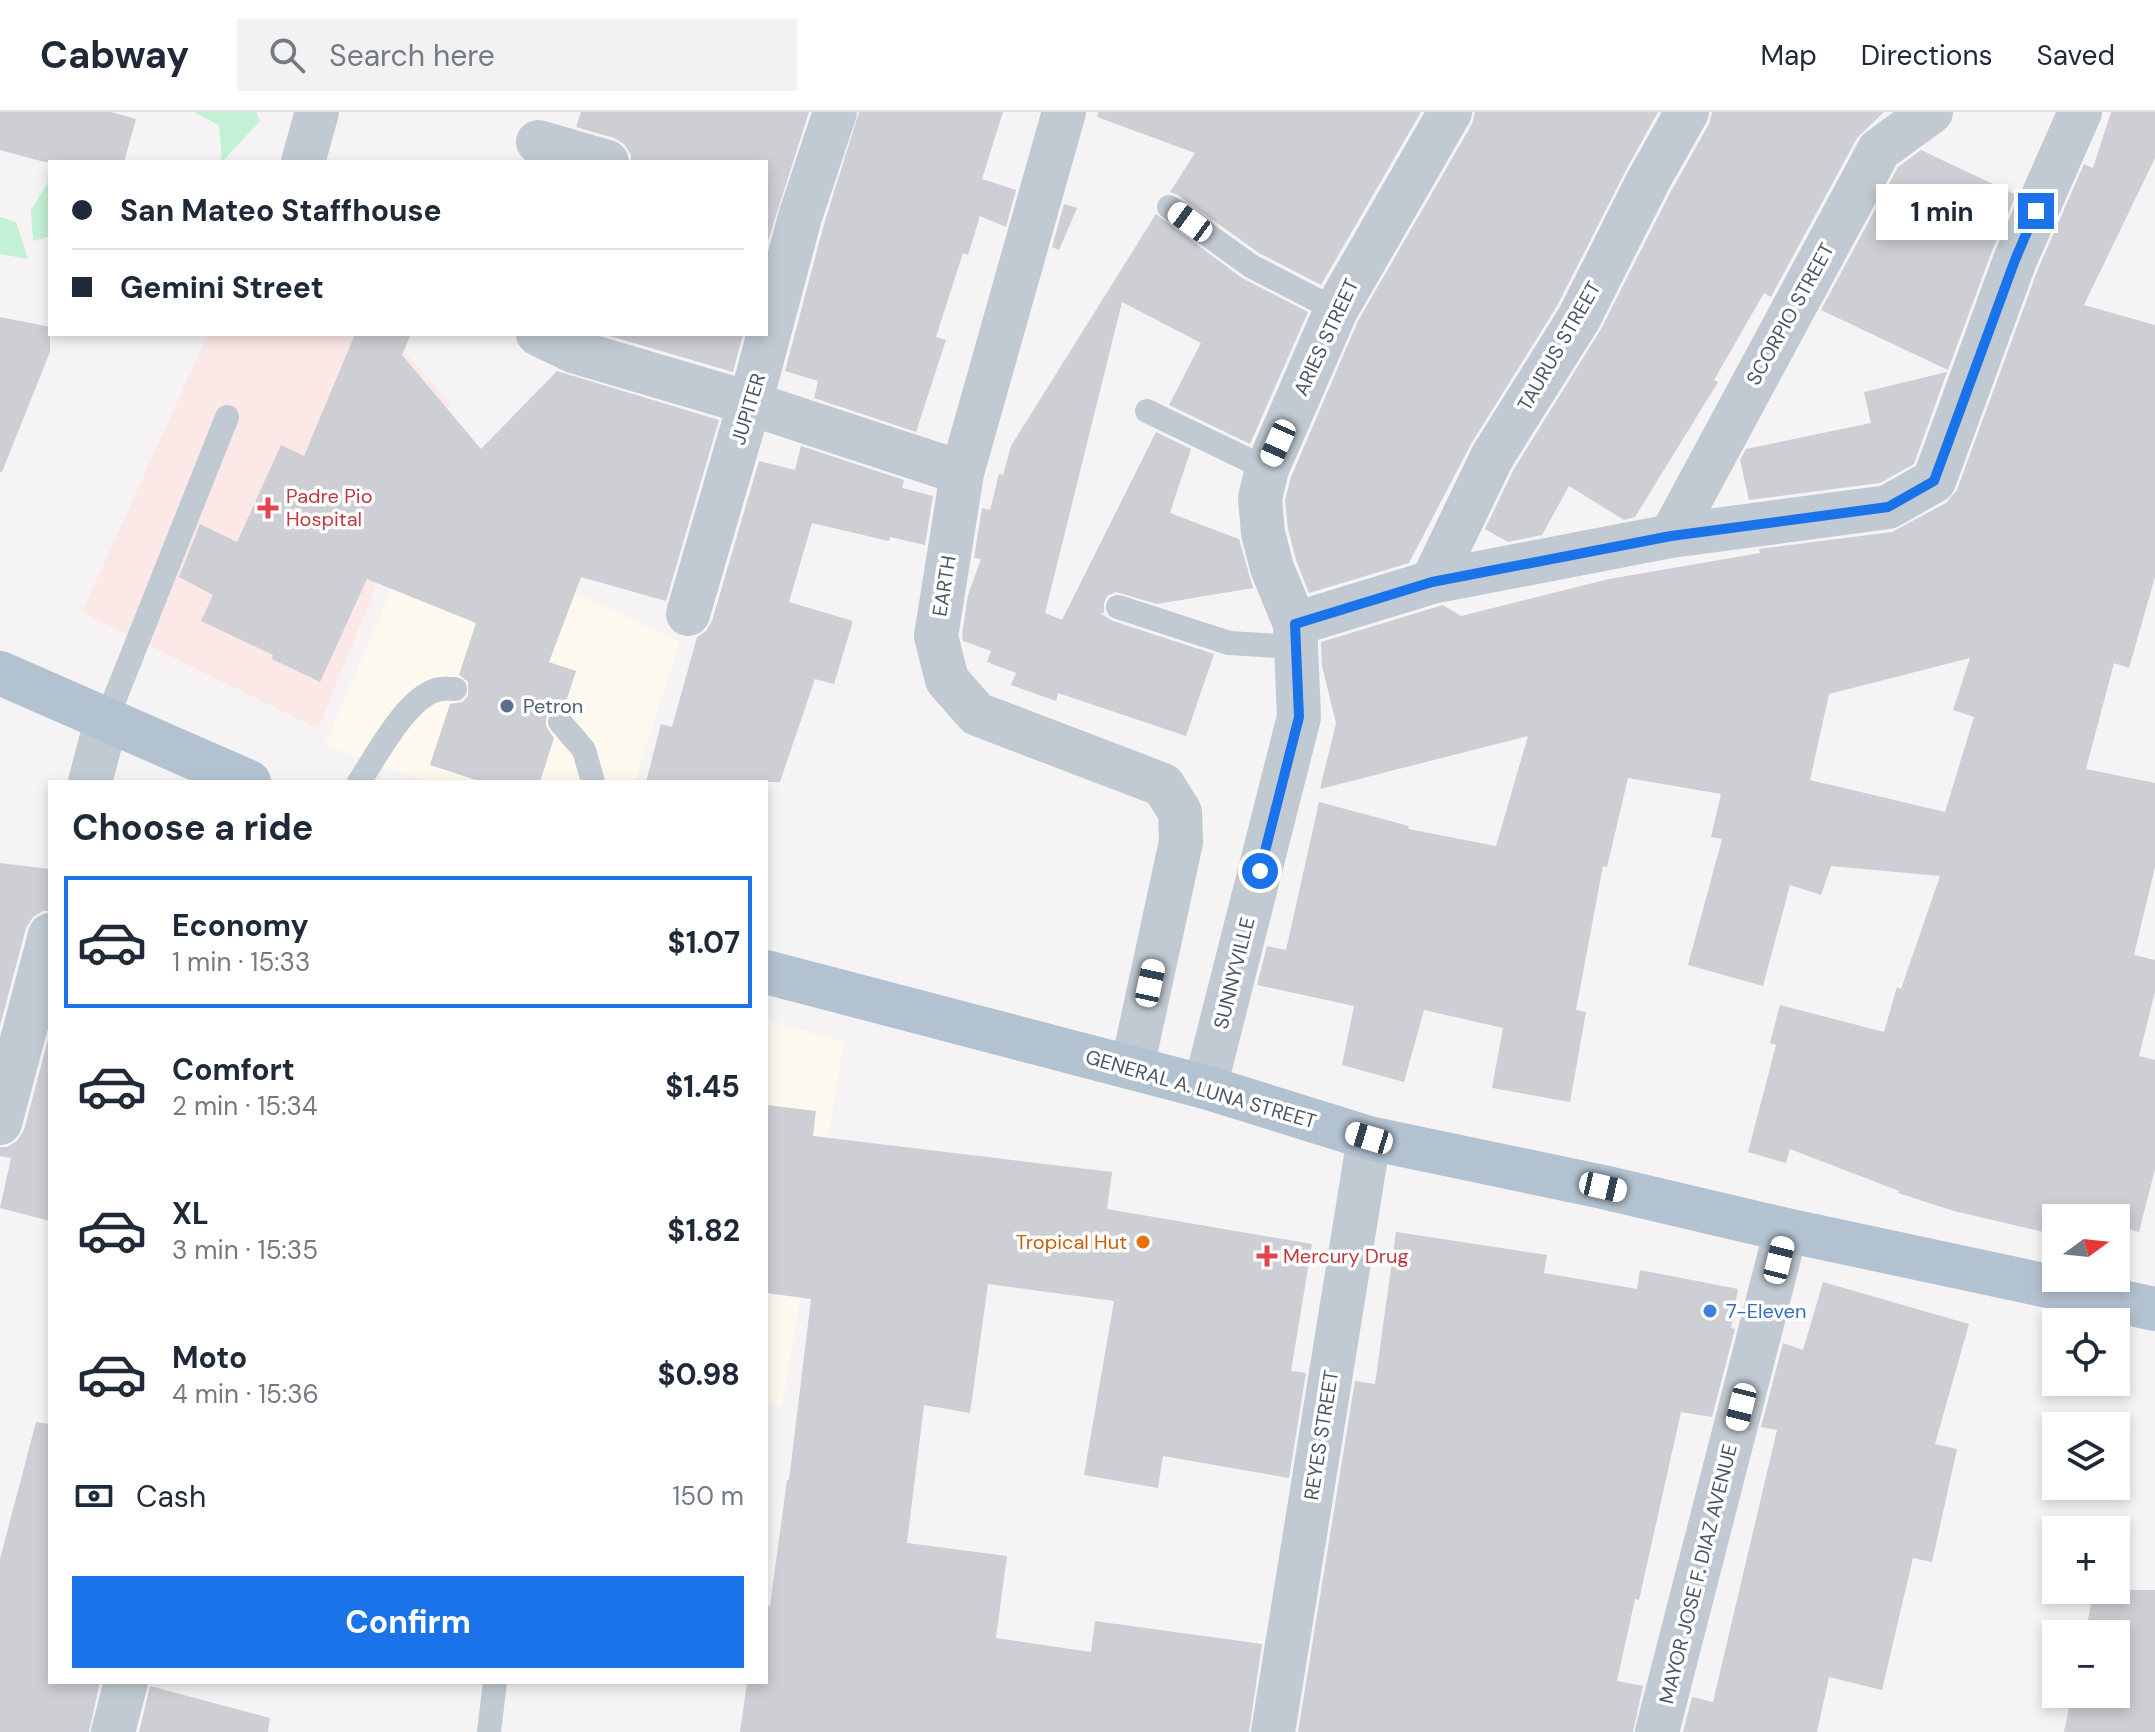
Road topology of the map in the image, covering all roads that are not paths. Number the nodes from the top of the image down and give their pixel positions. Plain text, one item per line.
1 (317, 112) edge
2 (835, 112) edge
3 (1064, 112) edge
4 (1450, 112) edge
5 (1687, 112) edge
6 (1931, 112) edge
7 (2080, 112) edge
8 (540, 139) edge
9 (304, 160) edge
10 (601, 160) edge
11 (1169, 207) dead end
12 (783, 212) edge
13 (768, 296) edge
14 (1336, 310) junction
15 (542, 336) edge
16 (761, 336) edge
17 (749, 403) junction
18 (1147, 411) dead end
19 (227, 417) dead end
20 (1267, 469) junction
21 (962, 473) junction
22 (1671, 536) junction
23 (1432, 582) junction
24 (1118, 607) dead end
25 (688, 614) dead end
26 (1295, 635) junction
27 (0, 673) edge
28 (455, 689) dead end
29 (107, 718) junction
30 (560, 722) dead end
31 (91, 780) edge
32 (245, 780) edge
33 (360, 780) edge
34 (592, 780) edge
35 (48, 943) edge
36 (768, 973) edge
37 (1132, 1068) junction
38 (1205, 1087) junction
39 (0, 1123) edge
40 (1369, 1138) junction
41 (1786, 1230) junction
42 (2155, 1309) edge
43 (125, 1684) edge
44 (495, 1684) edge
45 (113, 1732) edge
46 (489, 1732) edge
47 (1273, 1732) edge
48 (1657, 1732) edge

1 - 9 street
2 - 12 street, JUPITER
3 - 21 street, EARTH
4 - 14 street, ARIES STREET
5 - 23 street, TAURUS STREET
6 - 22 street, SCORPIO STREET
7 - 22 street
8 - 10 street
11 - 14 lane
12 - 13 street, JUPITER
14 - 20 street, ARIES STREET
15 - 17 street
16 - 17 street, JUPITER
17 - 21 street
17 - 25 street, JUPITER
18 - 20 lane
19 - 29 lane
20 - 26 street, ARIES STREET
21 - 37 street, EARTH
22 - 23 street
23 - 26 street
24 - 26 lane
26 - 38 street, SUNNYVILLE
27 - 29 main road
28 - 33 lane
29 - 31 street
29 - 32 main road
30 - 34 lane
35 - 39 street
36 - 37 main road, GENERAL A. LUNA STREET
37 - 38 main road, GENERAL A. LUNA STREET
38 - 40 main road, GENERAL A. LUNA STREET
40 - 41 main road, GENERAL A. LUNA STREET
40 - 47 street, REYES STREET
41 - 42 main road, GENERAL A. LUNA STREET
41 - 48 street, MAYOR JOSE F. DIAZ AVENUE
43 - 45 street
44 - 46 lane

